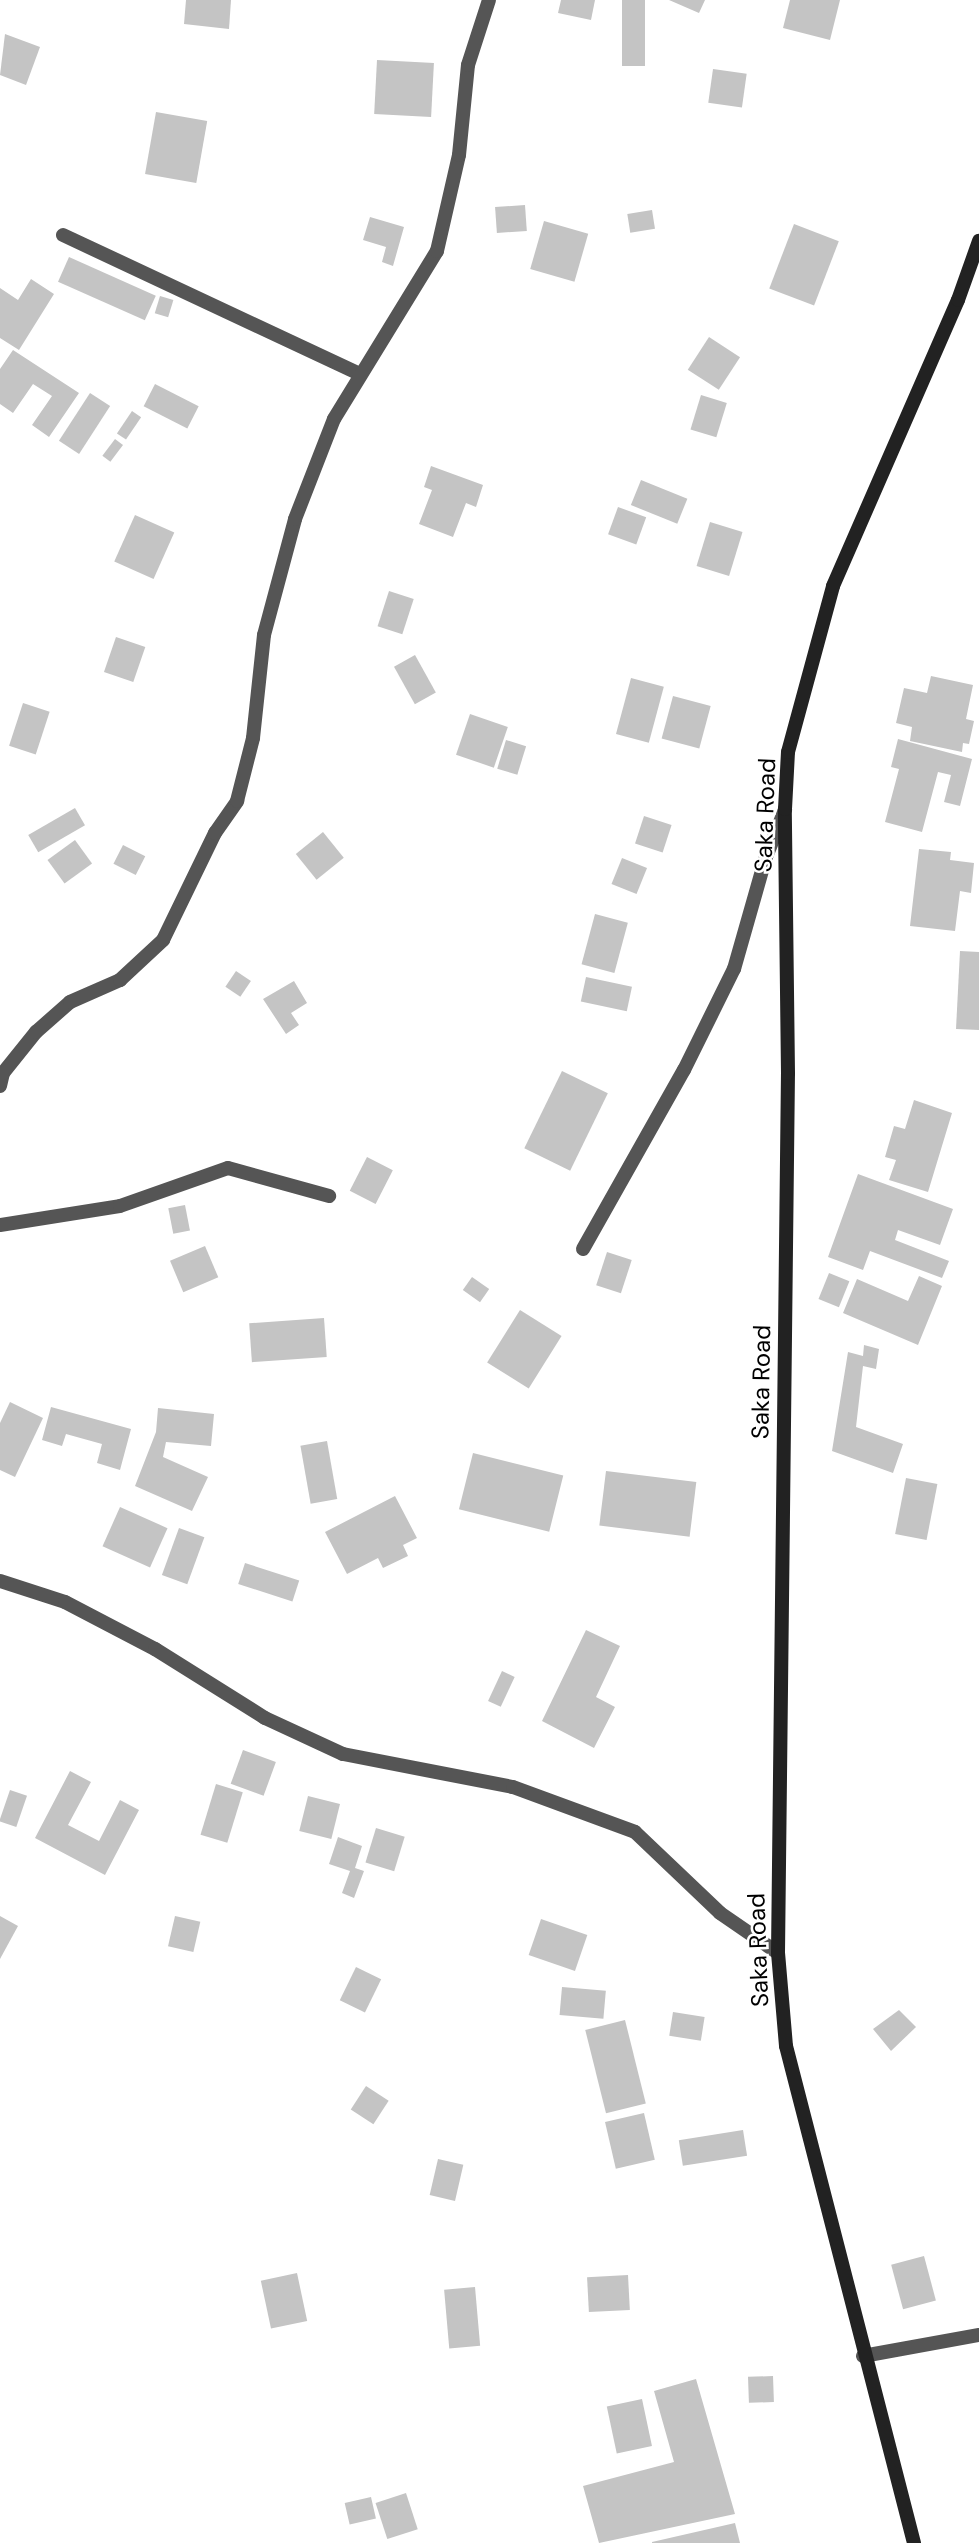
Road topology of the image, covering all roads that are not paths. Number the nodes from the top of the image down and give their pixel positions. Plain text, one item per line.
1 (489, 0) edge
2 (63, 235) dead end
3 (979, 241) edge
4 (360, 373) junction
5 (785, 809) junction
6 (0, 1086) edge
7 (329, 1196) dead end
8 (0, 1225) edge
9 (583, 1249) dead end
10 (0, 1581) edge
11 (778, 1953) junction
12 (979, 2335) edge
13 (863, 2357) junction
14 (914, 2543) edge

1 - 4 street
2 - 4 street
3 - 5 main road, Saka Road
4 - 6 street
5 - 9 street
5 - 11 main road, Saka Road
7 - 8 street
10 - 11 street
11 - 13 main road, Saka Road
12 - 13 street
13 - 14 main road, Saka Road

